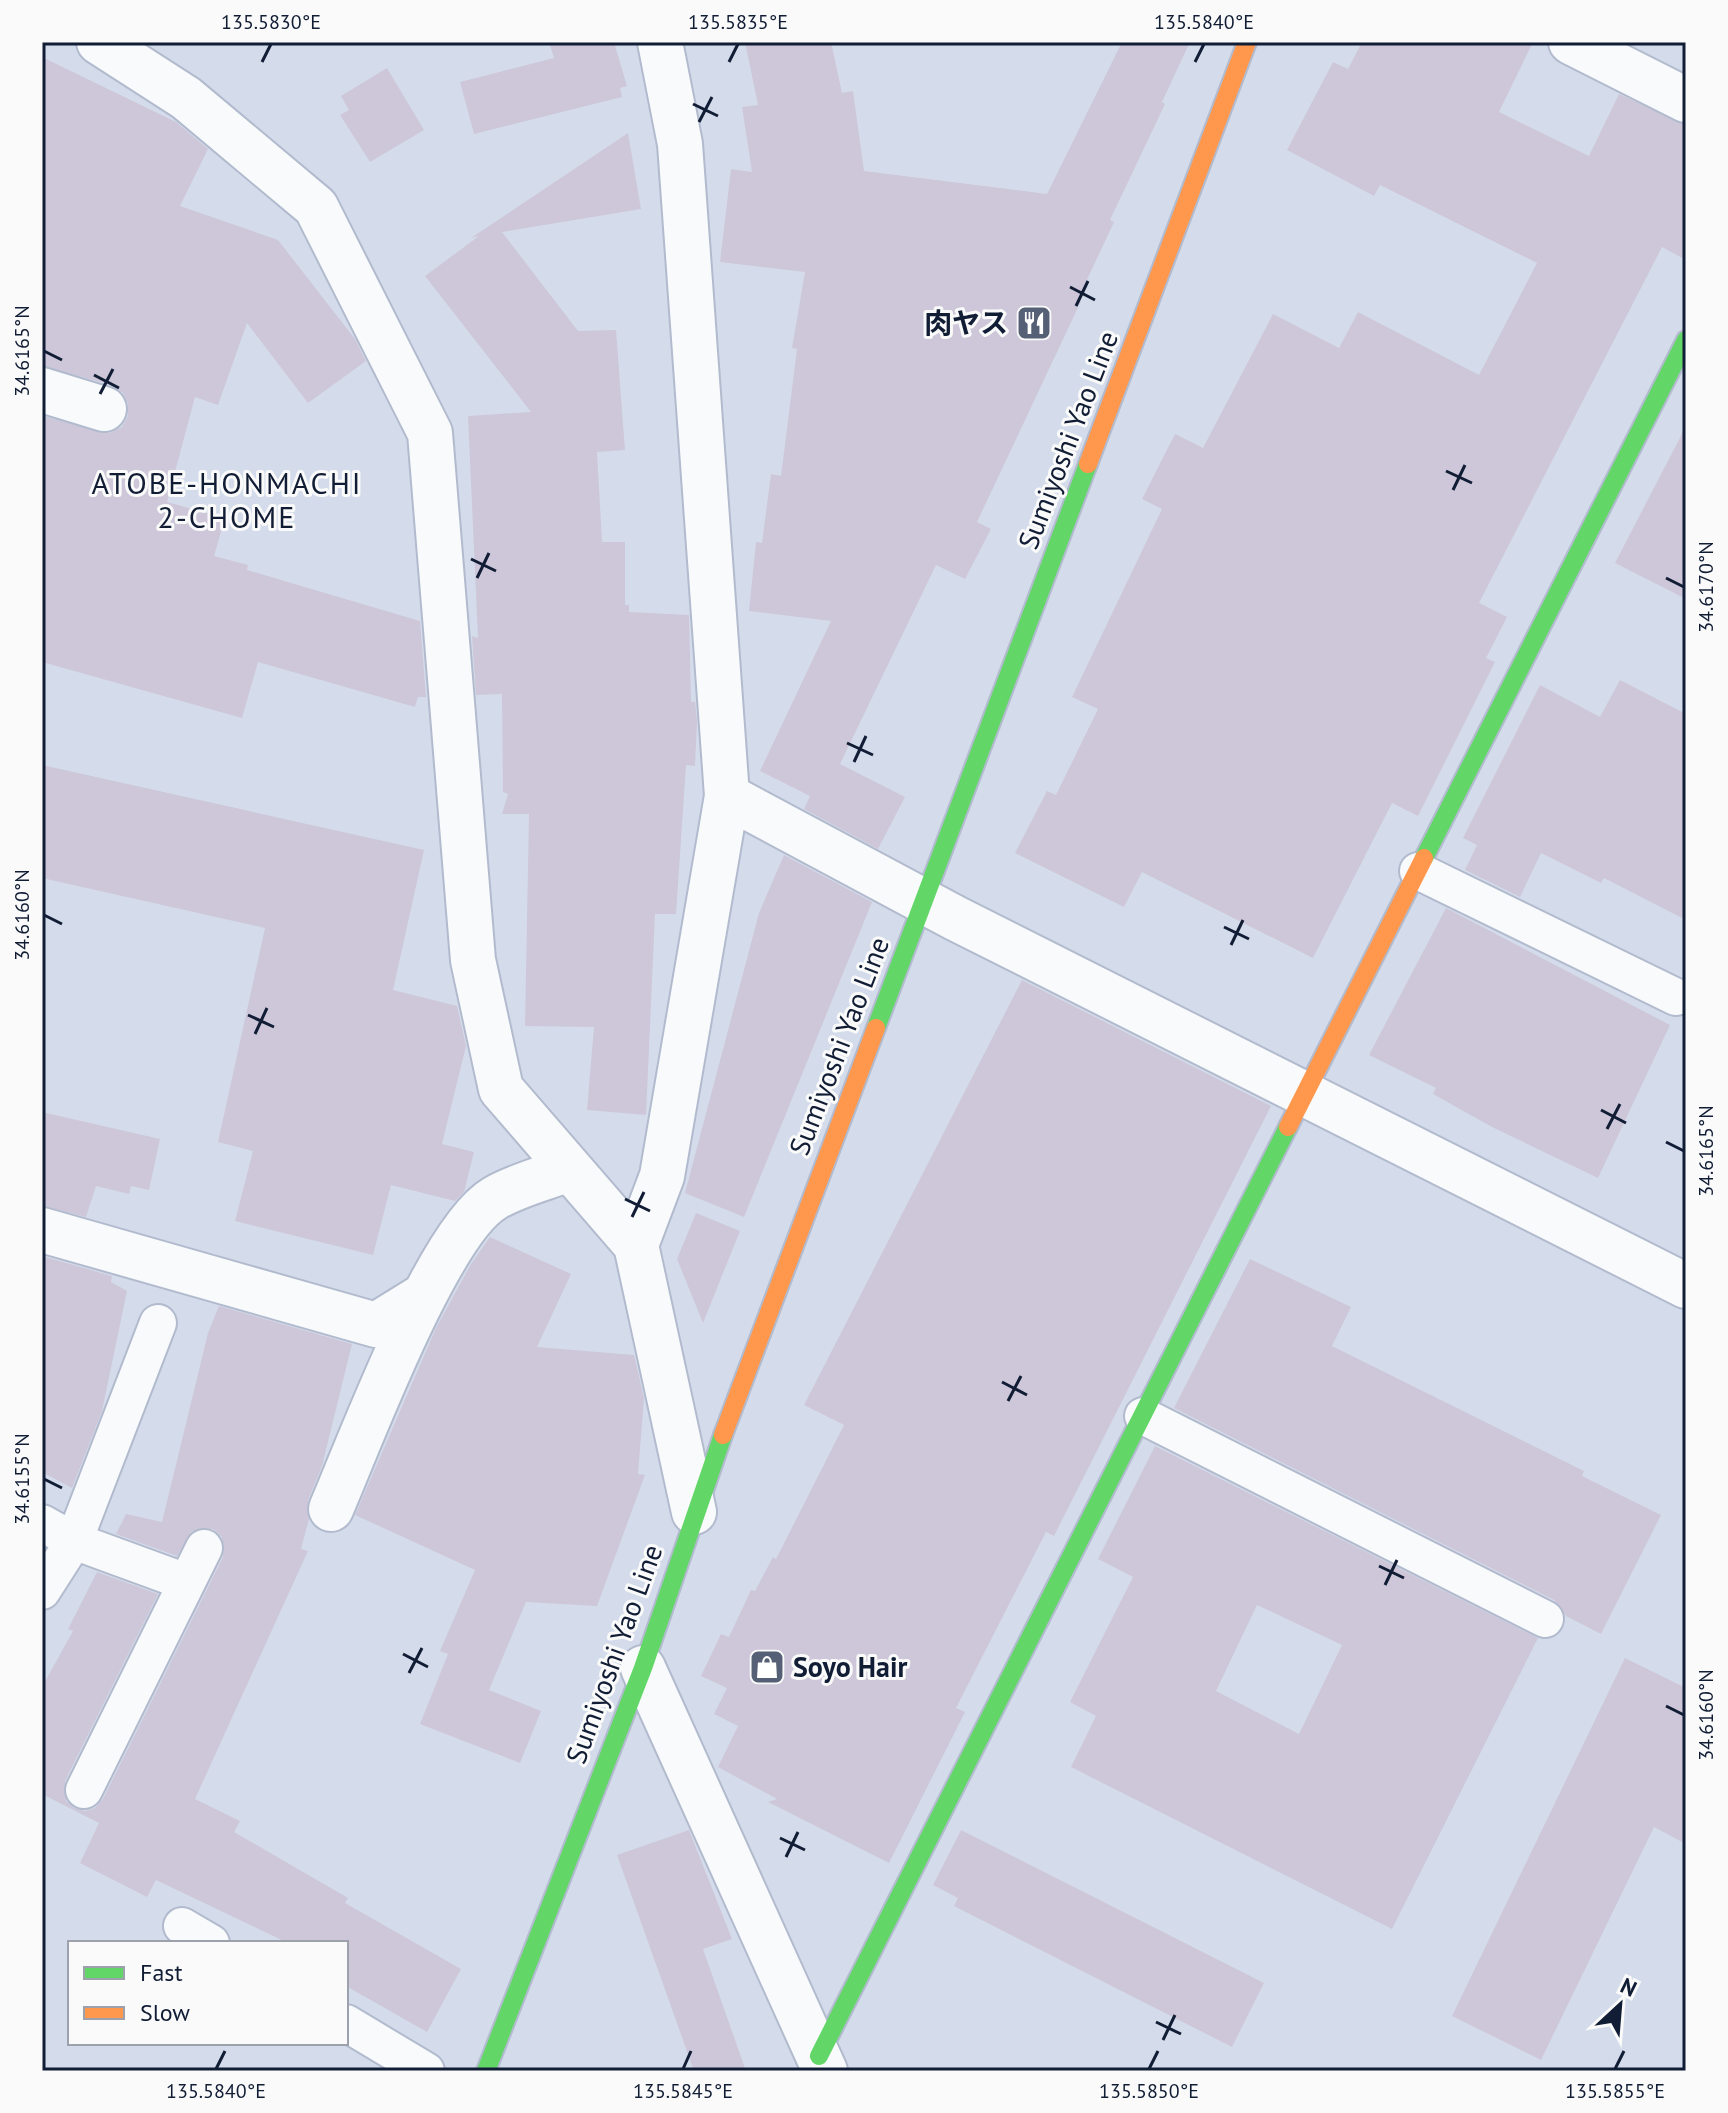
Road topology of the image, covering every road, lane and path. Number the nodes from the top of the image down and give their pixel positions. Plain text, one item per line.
1 (99, 42) edge
2 (660, 42) edge
3 (1247, 42) edge
4 (1571, 42) edge
5 (1686, 100) edge
6 (1686, 340) edge
7 (42, 390) edge
8 (104, 409) dead end
9 (727, 796) junction
10 (1418, 871) junction
11 (923, 902) junction
12 (1676, 997) dead end
13 (1305, 1096) junction
14 (569, 1169) junction
15 (42, 1230) edge
16 (636, 1245) junction
17 (1686, 1286) edge
18 (423, 1296) junction
19 (158, 1323) dead end
20 (1143, 1416) junction
21 (331, 1509) dead end
22 (694, 1512) junction
23 (42, 1523) edge
24 (74, 1541) junction
25 (204, 1548) dead end
26 (186, 1582) junction
27 (42, 1591) edge
28 (1545, 1619) dead end
29 (643, 1668) junction
30 (84, 1790) dead end
31 (348, 2024) edge
32 (831, 2066) edge
33 (426, 2071) edge
34 (486, 2071) edge

1 - 14 street
2 - 9 street
3 - 11 main road, Sumiyoshi Yao Line
4 - 5 street
6 - 10 main road
7 - 8 street
9 - 11 street
9 - 16 street
10 - 12 lane
10 - 13 main road
11 - 13 street
11 - 22 main road, Sumiyoshi Yao Line
13 - 17 street
13 - 20 main road
14 - 16 street
14 - 18 street
15 - 18 street
16 - 22 street
18 - 21 street
19 - 24 lane
20 - 28 lane
20 - 32 main road
22 - 29 main road, Sumiyoshi Yao Line
23 - 24 lane
24 - 26 lane
24 - 27 lane
25 - 26 lane
26 - 30 lane
29 - 32 street
29 - 34 main road, Sumiyoshi Yao Line
31 - 33 lane

